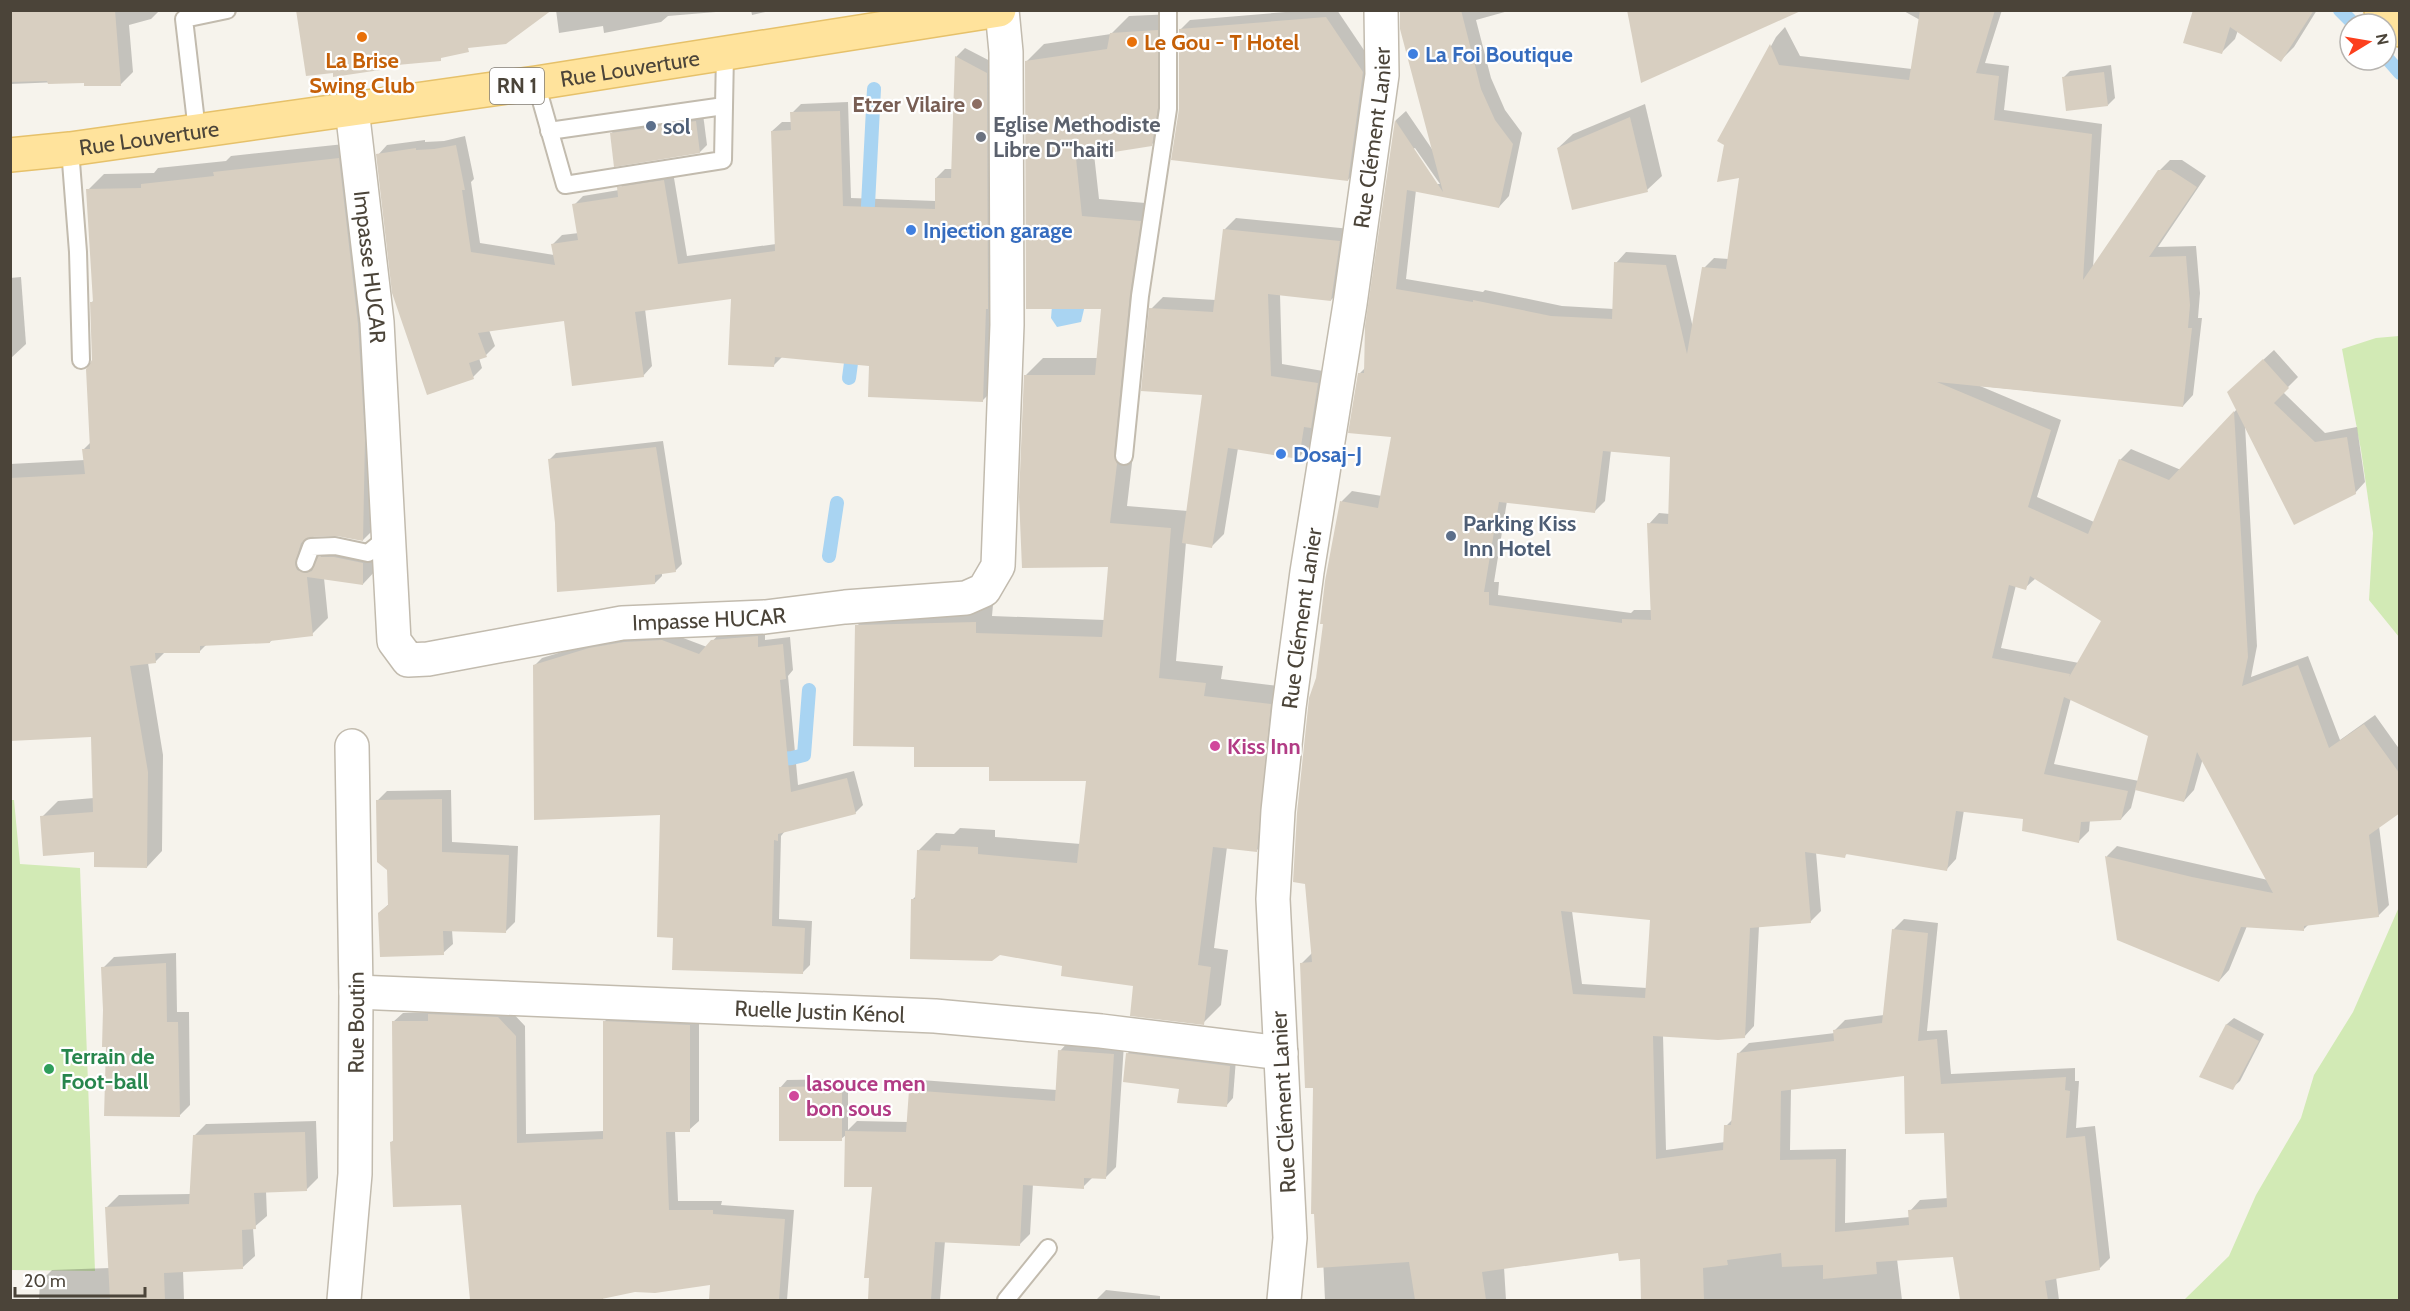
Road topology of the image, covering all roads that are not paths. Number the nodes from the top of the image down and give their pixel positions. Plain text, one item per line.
1 (227, 10) edge
2 (1000, 10) edge
3 (1168, 10) edge
4 (1381, 10) edge
5 (725, 53) junction
6 (536, 83) junction
7 (724, 106) junction
8 (352, 109) junction
9 (196, 131) junction
10 (549, 131) junction
11 (70, 149) junction
12 (10, 155) edge
13 (81, 360) dead end
14 (1124, 456) dead end
15 (390, 536) junction
16 (305, 563) dead end
17 (352, 746) dead end
18 (356, 992) junction
19 (1281, 1053) junction
20 (1048, 1248) dead end
21 (344, 1300) edge
22 (1006, 1300) edge
23 (1284, 1300) edge

1 - 9 lane
2 - 5 main road, Rue Louverture / RN 1
2 - 15 street, Impasse HUCAR
3 - 14 lane
4 - 19 street, Rue Clément Lanier
5 - 6 main road, Rue Louverture / RN 1
5 - 7 lane
6 - 8 main road, Rue Louverture / RN 1
6 - 10 lane
7 - 10 lane
7 - 10 lane
8 - 9 main road, Rue Louverture / RN 1
8 - 15 street, Impasse HUCAR
9 - 11 main road, Rue Louverture / RN 1
11 - 12 main road, Rue Louverture / RN 1
11 - 13 lane
15 - 16 lane
17 - 18 street, Rue Boutin
18 - 19 street, Ruelle Justin Kénol
18 - 21 street, Rue Boutin
19 - 23 street, Rue Clément Lanier
20 - 22 lane

